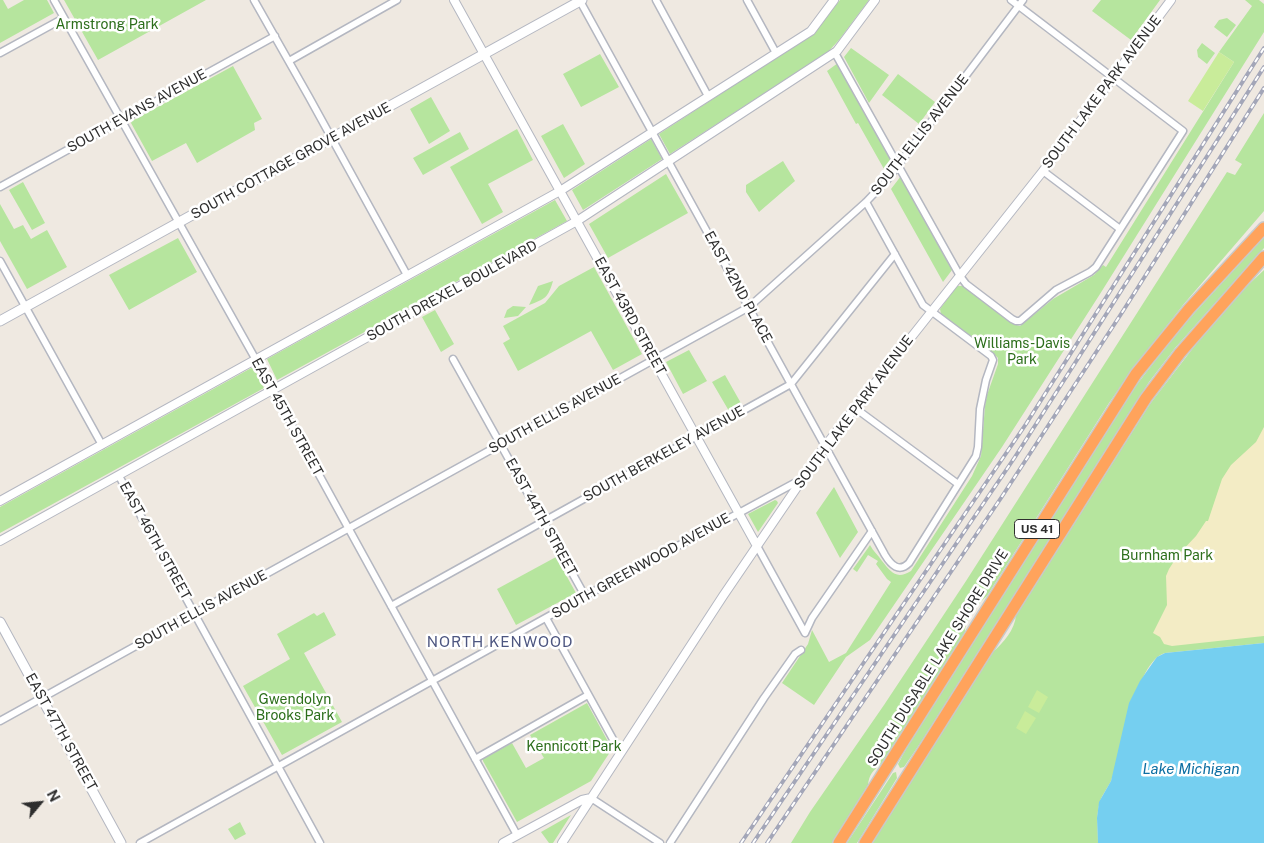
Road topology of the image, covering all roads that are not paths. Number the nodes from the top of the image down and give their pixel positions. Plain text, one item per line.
1 (54, 0) edge
2 (254, 0) edge
3 (398, 0) edge
4 (454, 0) edge
5 (656, 0) edge
6 (747, 0) edge
7 (834, 0) edge
8 (875, 0) edge
9 (1011, 0) edge
10 (1171, 0) edge
11 (581, 1) edge
12 (1021, 3) edge
13 (64, 18) junction
14 (275, 36) junction
15 (0, 53) edge
16 (776, 53) junction
17 (835, 53) junction
18 (484, 54) junction
19 (289, 60) junction
20 (1114, 78) junction
21 (708, 96) junction
22 (122, 120) junction
23 (652, 132) junction
24 (332, 138) junction
25 (669, 162) junction
26 (898, 165) junction
27 (1043, 171) junction
28 (0, 187) edge
29 (560, 191) junction
30 (866, 202) junction
31 (1264, 217) edge
32 (577, 221) junction
33 (179, 223) junction
34 (1120, 229) junction
35 (1261, 231) edge
36 (895, 254) junction
37 (1264, 257) edge
38 (0, 261) edge
39 (407, 275) junction
40 (960, 276) junction
41 (749, 306) junction
42 (26, 307) junction
43 (931, 311) junction
44 (0, 321) edge
45 (453, 359) dead end
46 (654, 359) junction
47 (256, 360) junction
48 (791, 384) junction
49 (272, 391) junction
50 (855, 408) junction
51 (696, 436) junction
52 (500, 444) junction
53 (102, 445) junction
54 (825, 446) junction
55 (119, 476) junction
56 (802, 479) junction
57 (958, 484) junction
58 (0, 500) edge
59 (738, 512) junction
60 (543, 521) junction
61 (348, 528) junction
62 (872, 531) junction
63 (0, 541) edge
64 (757, 546) junction
65 (585, 596) junction
66 (391, 606) junction
67 (195, 613) junction
68 (546, 618) junction
69 (0, 622) edge
70 (801, 650) dead end
71 (433, 682) junction
72 (588, 696) junction
73 (42, 698) junction
74 (0, 721) edge
75 (620, 752) junction
76 (475, 759) junction
77 (278, 766) junction
78 (590, 798) junction
79 (517, 835) junction
80 (121, 843) edge
81 (140, 843) edge
82 (320, 843) edge
83 (503, 843) edge
84 (562, 843) edge
85 (660, 843) edge
86 (670, 843) edge
87 (839, 843) edge
88 (865, 843) edge

1 - 13 street, EAST 45TH STREET
2 - 14 street
3 - 19 street
4 - 18 street, EAST 43RD STREET
5 - 21 street
6 - 16 street
7 - 16 street
8 - 17 street, SOUTH DREXEL BOULEVARD
9 - 12 street
10 - 20 street, SOUTH LAKE PARK AVENUE
11 - 18 main road, SOUTH COTTAGE GROVE AVENUE
11 - 23 street, EAST 42ND PLACE
12 - 20 street
12 - 26 street, SOUTH ELLIS AVENUE
13 - 15 street
13 - 22 street, EAST 45TH STREET
14 - 19 street
14 - 22 street, SOUTH EVANS AVENUE
16 - 21 street
17 - 25 street, SOUTH DREXEL BOULEVARD
17 - 26 street
18 - 24 main road, SOUTH COTTAGE GROVE AVENUE
18 - 29 street, EAST 43RD STREET
19 - 24 street
20 - 27 street, SOUTH LAKE PARK AVENUE
20 - 34 street
21 - 23 street
22 - 28 street, SOUTH EVANS AVENUE
22 - 33 street, EAST 45TH STREET
23 - 25 street, EAST 42ND PLACE
23 - 29 street
24 - 33 main road, SOUTH COTTAGE GROVE AVENUE
24 - 39 street
25 - 32 street, SOUTH DREXEL BOULEVARD
25 - 41 street, EAST 42ND PLACE
26 - 30 street, SOUTH ELLIS AVENUE
26 - 40 street
27 - 34 street
27 - 40 street, SOUTH LAKE PARK AVENUE
29 - 32 street, EAST 43RD STREET
29 - 39 street
30 - 36 street
30 - 41 street, SOUTH ELLIS AVENUE
31 - 35 highway
32 - 46 street, EAST 43RD STREET
32 - 49 street, SOUTH DREXEL BOULEVARD
33 - 42 main road, SOUTH COTTAGE GROVE AVENUE
33 - 47 street, EAST 45TH STREET
34 - 40 street
35 - 87 highway, SOUTH DUSABLE LAKE SHORE DRIVE / US 41
36 - 43 street
36 - 48 street, SOUTH BERKELEY AVENUE
37 - 88 highway, US 41
38 - 42 street
39 - 47 street
40 - 43 street, SOUTH LAKE PARK AVENUE
41 - 46 street, SOUTH ELLIS AVENUE
41 - 48 street, EAST 42ND PLACE
42 - 44 main road, SOUTH COTTAGE GROVE AVENUE
42 - 53 street
43 - 50 street, SOUTH LAKE PARK AVENUE
43 - 57 street
45 - 52 street, EAST 44TH STREET
46 - 51 street, EAST 43RD STREET
46 - 52 street, SOUTH ELLIS AVENUE
47 - 49 street, EAST 45TH STREET
47 - 53 street
48 - 51 street, SOUTH BERKELEY AVENUE
48 - 54 street, EAST 42ND PLACE
49 - 55 street, SOUTH DREXEL BOULEVARD
49 - 61 street, EAST 45TH STREET
50 - 54 street, SOUTH LAKE PARK AVENUE
50 - 57 street
51 - 59 street, EAST 43RD STREET
51 - 60 street, SOUTH BERKELEY AVENUE
52 - 60 street, EAST 44TH STREET
52 - 61 street, SOUTH ELLIS AVENUE
53 - 58 street
54 - 56 street, SOUTH LAKE PARK AVENUE
54 - 62 street, EAST 42ND PLACE
55 - 63 street, SOUTH DREXEL BOULEVARD
55 - 67 street, EAST 46TH STREET
56 - 59 street, SOUTH GREENWOOD AVENUE
56 - 64 street, SOUTH LAKE PARK AVENUE
57 - 62 street, EAST 42ND PLACE
59 - 64 street, EAST 43RD STREET
59 - 65 street, SOUTH GREENWOOD AVENUE
60 - 65 street, EAST 44TH STREET
60 - 66 street, SOUTH BERKELEY AVENUE
61 - 66 street, EAST 45TH STREET
61 - 67 street, SOUTH ELLIS AVENUE
62 - 64 street, EAST 43RD STREET
64 - 75 street, SOUTH LAKE PARK AVENUE
65 - 68 street, SOUTH GREENWOOD AVENUE
66 - 71 street, EAST 45TH STREET
67 - 73 street, SOUTH ELLIS AVENUE
67 - 77 street, EAST 46TH STREET
68 - 71 street, SOUTH GREENWOOD AVENUE
68 - 72 street
69 - 73 main road, EAST 47TH STREET
70 - 86 street
71 - 76 street, EAST 45TH STREET
71 - 77 street, SOUTH GREENWOOD AVENUE
72 - 75 street
72 - 76 street
73 - 74 street, SOUTH ELLIS AVENUE
73 - 80 main road, EAST 47TH STREET
75 - 78 street, SOUTH LAKE PARK AVENUE
76 - 79 street, EAST 45TH STREET
77 - 81 street, SOUTH GREENWOOD AVENUE
77 - 82 street, EAST 46TH STREET
78 - 79 street
78 - 84 street, SOUTH LAKE PARK AVENUE
78 - 85 street
79 - 83 street

